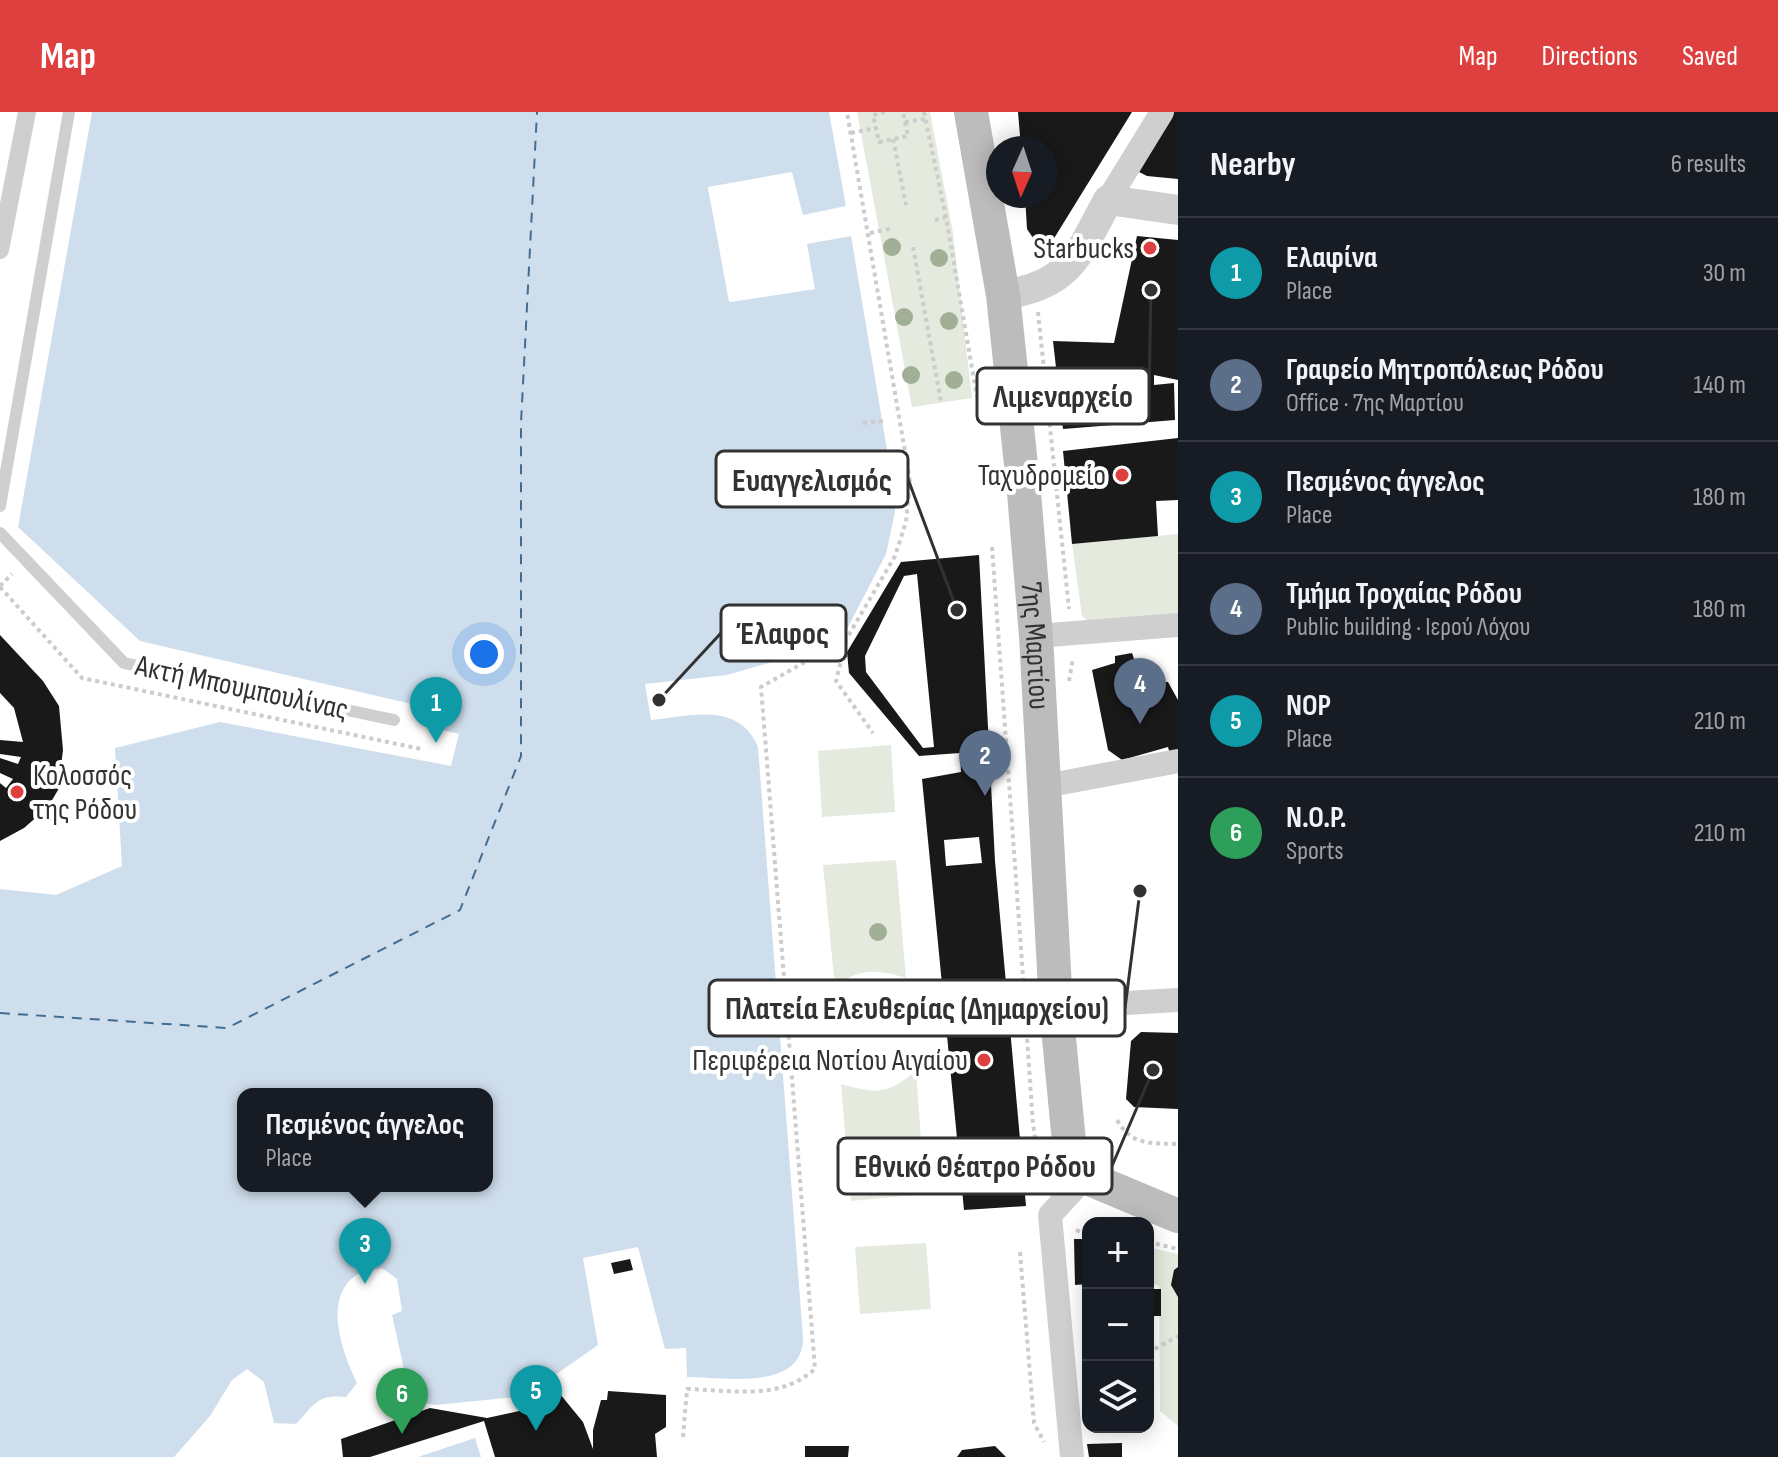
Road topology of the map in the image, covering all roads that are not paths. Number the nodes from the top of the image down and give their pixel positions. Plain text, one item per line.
1 (27, 112) edge
2 (69, 112) edge
3 (971, 112) edge
4 (1162, 112) edge
5 (1108, 200) junction
6 (1178, 210) edge
7 (0, 250) edge
8 (1003, 295) junction
9 (0, 506) edge
10 (0, 533) edge
11 (1178, 625) edge
12 (1036, 636) junction
13 (394, 720) dead end
14 (1178, 761) edge
15 (1045, 786) junction
16 (1178, 1000) edge
17 (1041, 1010) junction
18 (1085, 1177) junction
19 (1178, 1216) edge
20 (1072, 1457) edge

1 - 7 street
2 - 9 lane
3 - 8 main road, 7ης Μαρτίου
4 - 5 street
5 - 6 street
5 - 8 street
8 - 12 main road, 7ης Μαρτίου
10 - 13 lane, Ακτή Μπουμπουλίνας
11 - 12 street
12 - 15 main road, 7ης Μαρτίου
14 - 15 street
15 - 17 main road, 7ης Μαρτίου
16 - 17 street
17 - 18 main road, 7ης Μαρτίου
18 - 19 main road
18 - 20 street

